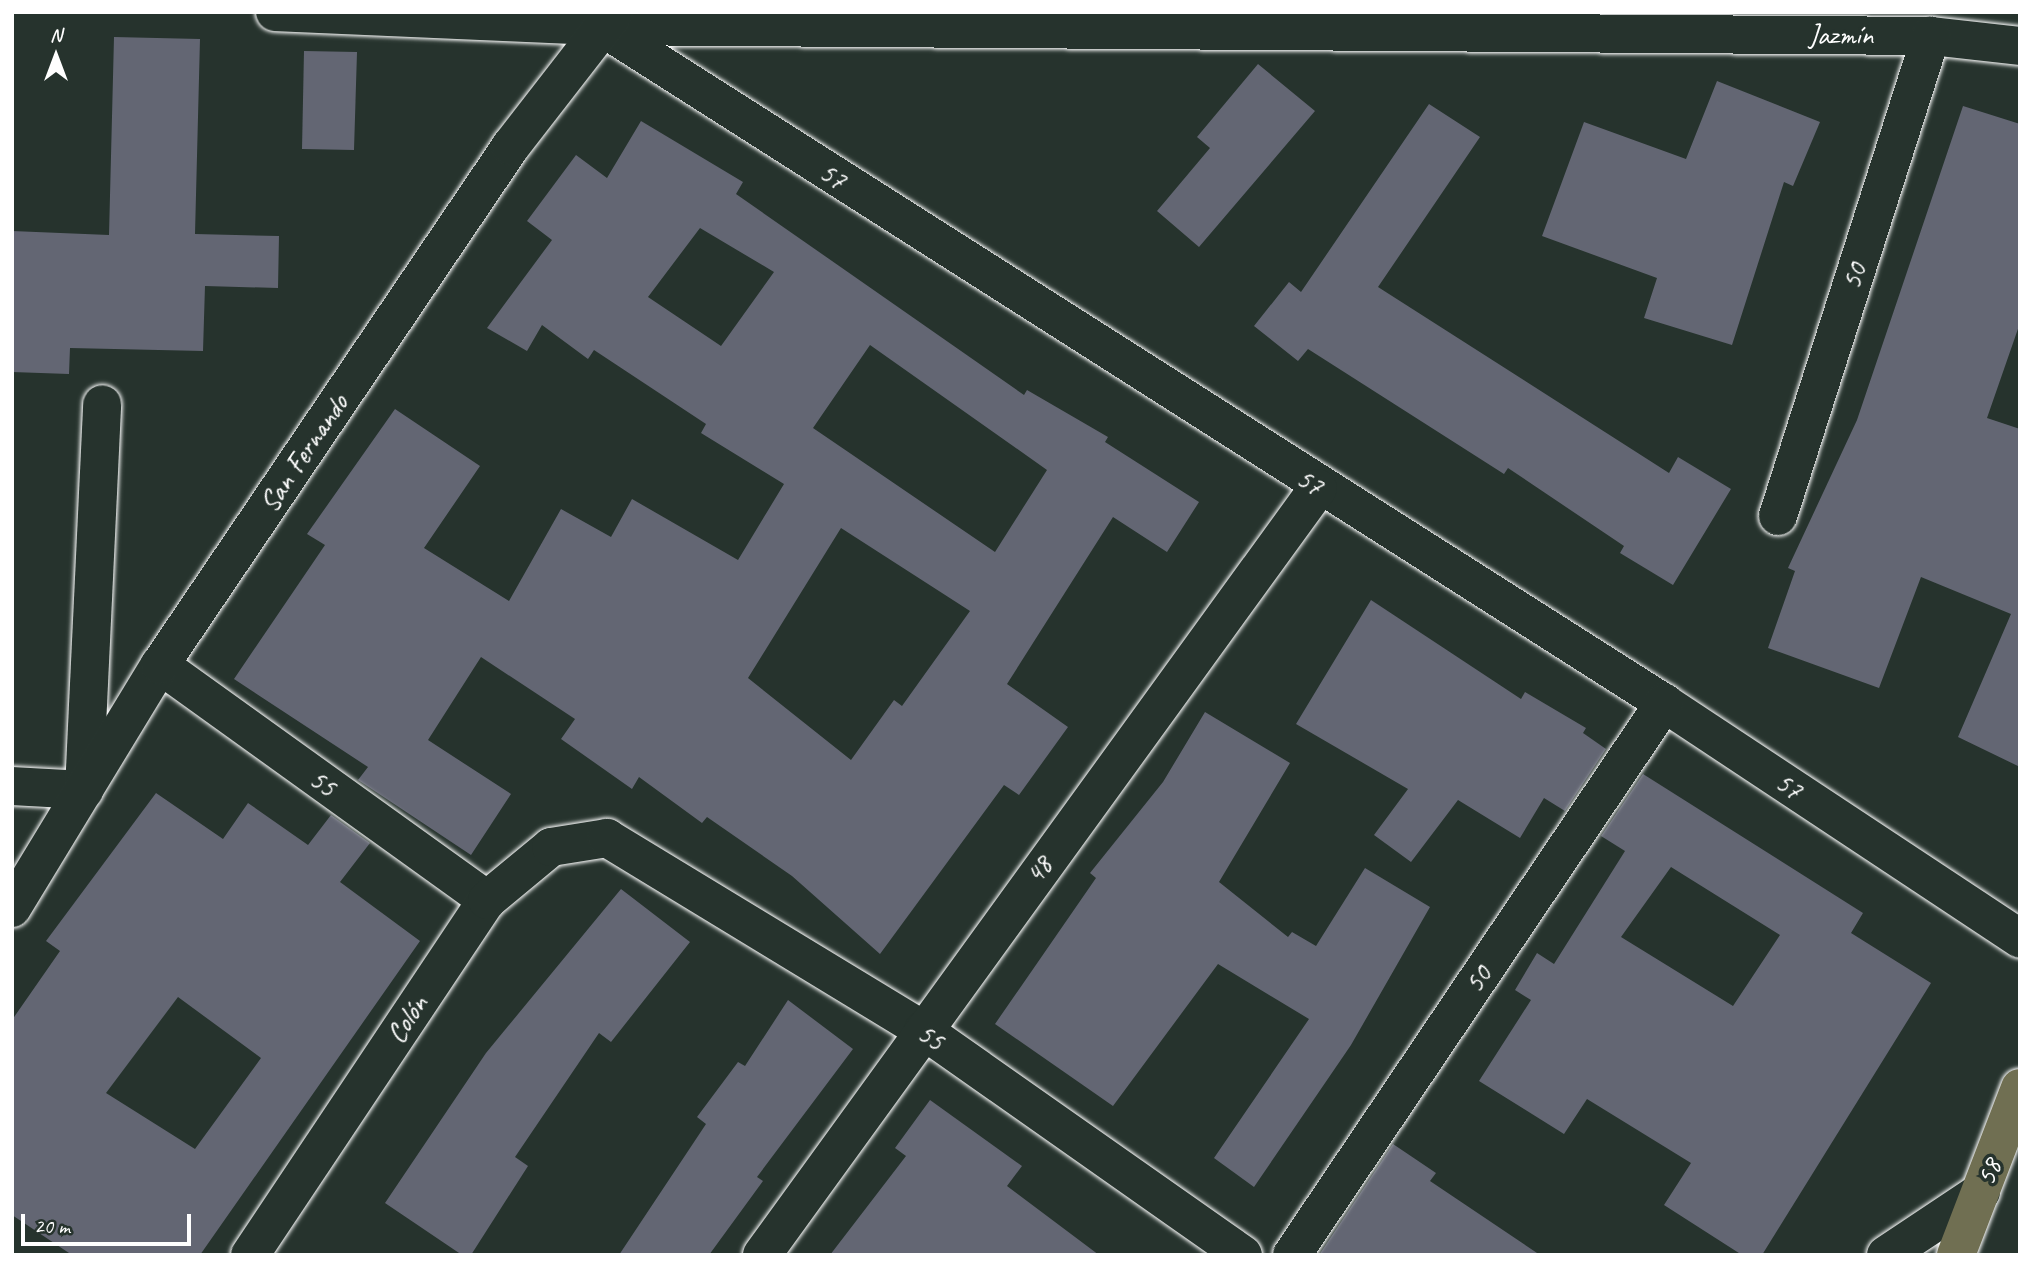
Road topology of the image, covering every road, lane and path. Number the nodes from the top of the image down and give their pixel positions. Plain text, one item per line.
1 (275, 12) edge
2 (608, 19) edge
3 (1931, 36) junction
4 (2020, 46) edge
5 (102, 404) dead end
6 (1318, 488) junction
7 (1777, 516) dead end
8 (160, 665) junction
9 (1664, 703) junction
10 (12, 786) edge
11 (84, 790) junction
12 (607, 838) joint
13 (487, 900) junction
14 (12, 908) edge
15 (2020, 939) edge
16 (923, 1030) junction
17 (2020, 1088) edge
18 (1981, 1192) junction
19 (250, 1255) edge
20 (762, 1255) edge
21 (1243, 1255) edge
22 (1292, 1255) edge
23 (1886, 1255) edge
24 (1956, 1255) edge

1 - 2 street, Jazmín
2 - 3 street, Jazmín
2 - 6 street, 57
2 - 8 street, San Fernando
3 - 4 street, Jazmín
3 - 7 street, 50
5 - 11 street
6 - 9 street, 57
6 - 16 street, 48
8 - 11 street, San Fernando
8 - 13 street, 55
9 - 15 street, 57
9 - 22 street, 50
10 - 11 street
11 - 14 street, San Fernando
12 - 13 street, Colón
12 - 16 street, 55
13 - 19 street, Colón
16 - 20 street, 48
16 - 21 street, 55
17 - 18 main road, 58
18 - 23 street
18 - 24 main road, 58

